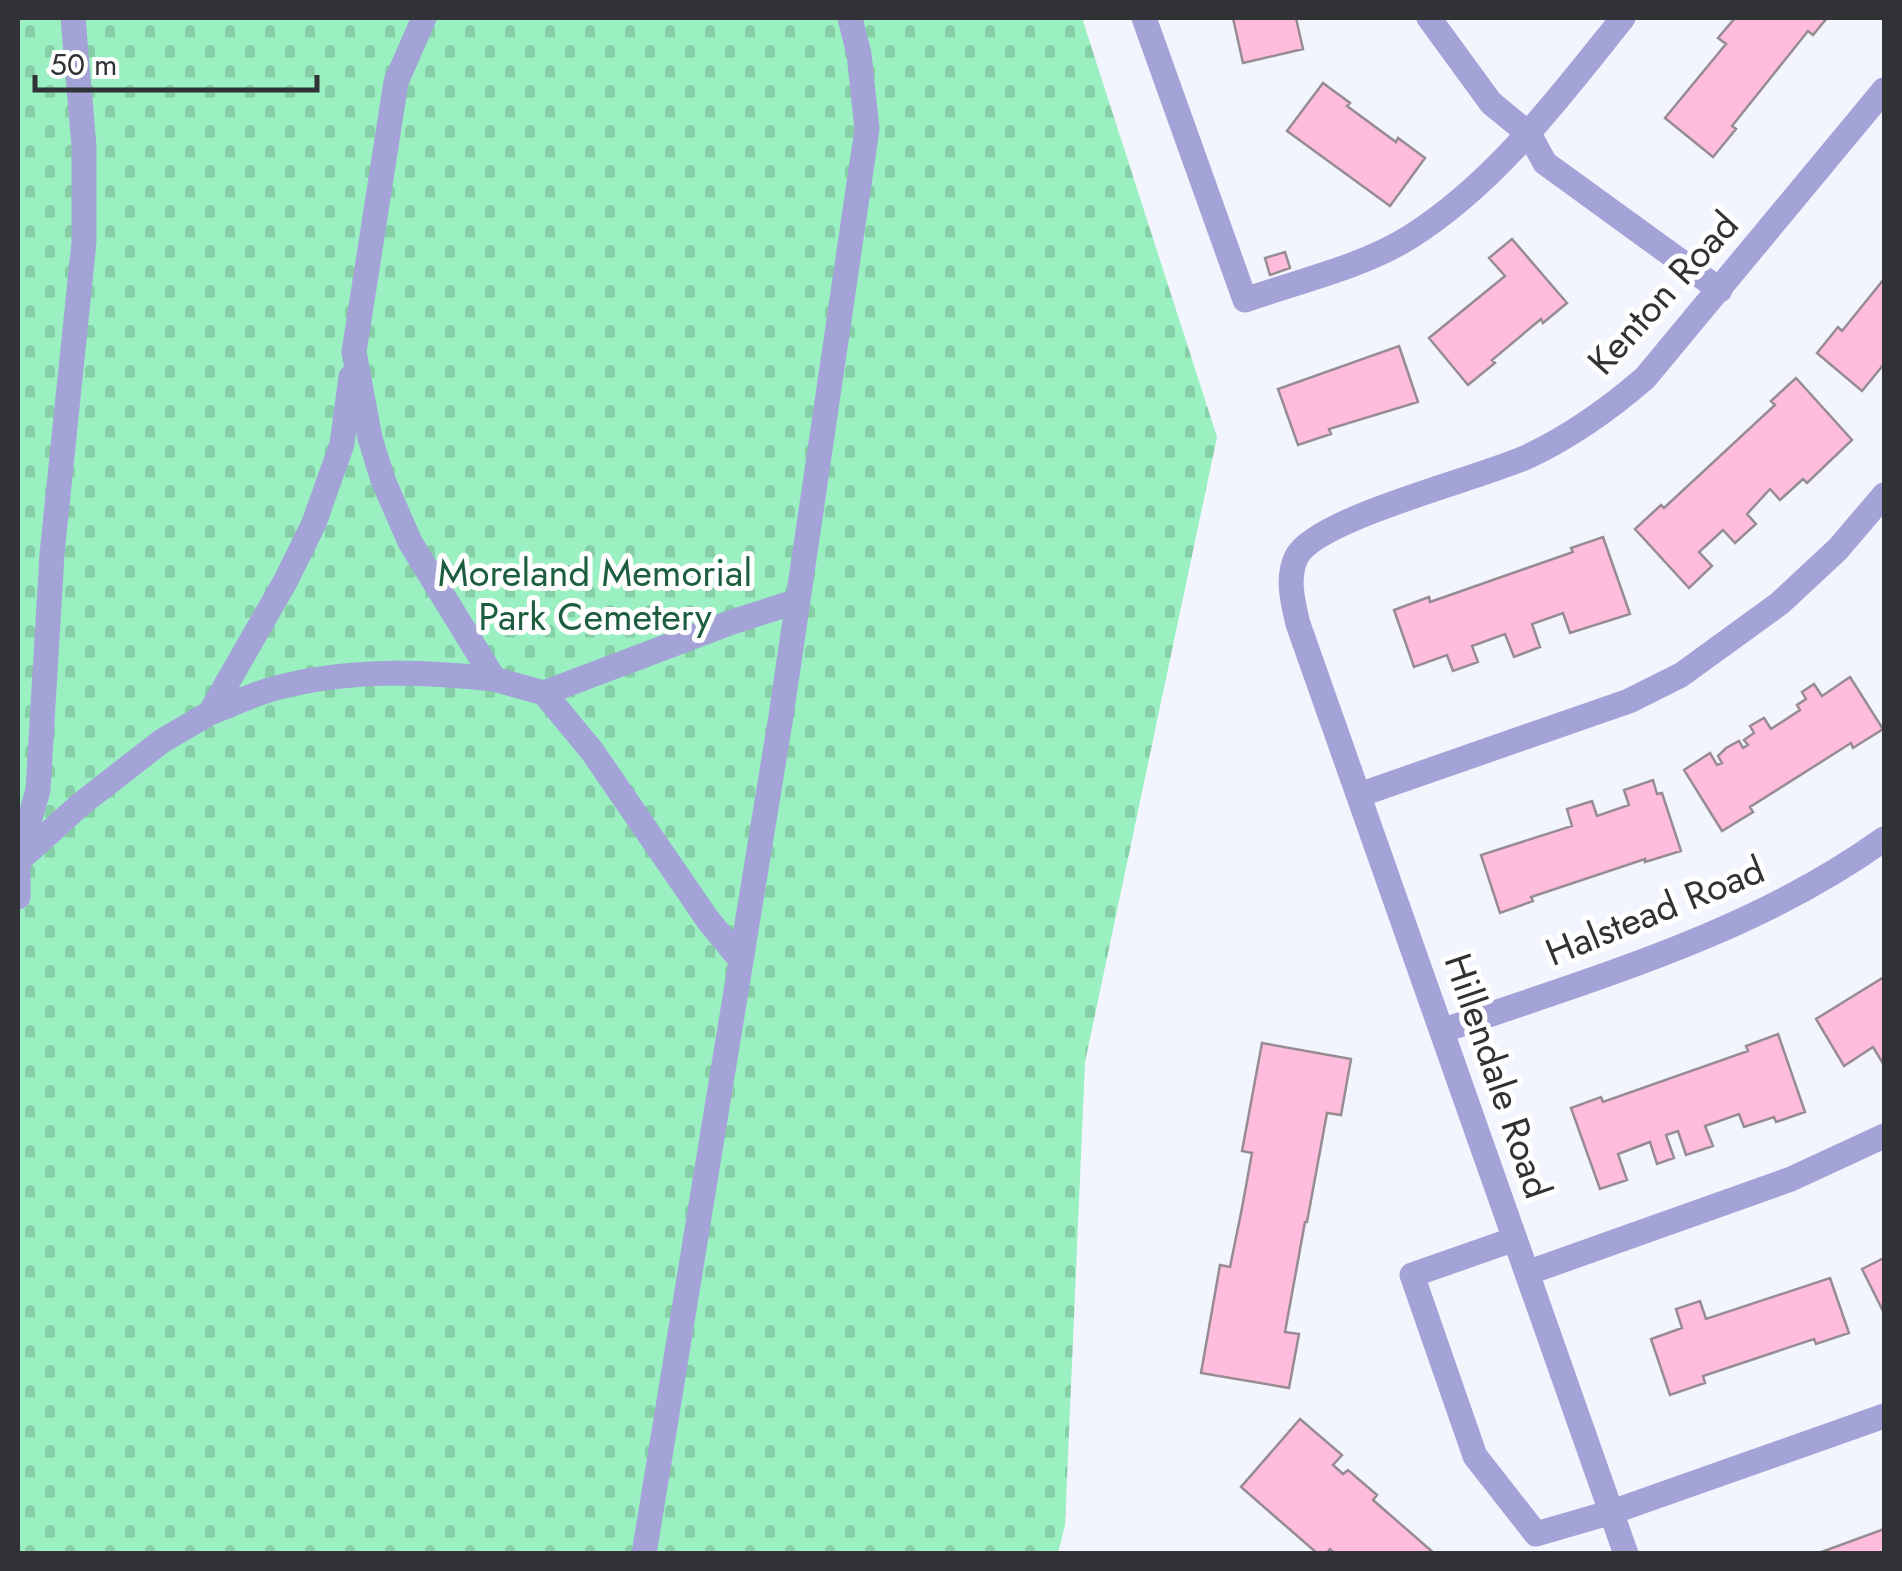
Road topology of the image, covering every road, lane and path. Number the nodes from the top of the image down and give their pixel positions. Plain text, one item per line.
1 (73, 18) edge
2 (424, 18) edge
3 (850, 18) edge
4 (1144, 18) edge
5 (1429, 18) edge
6 (1623, 18) edge
7 (1884, 90) edge
8 (1528, 134) junction
9 (1720, 290) junction
10 (354, 352) junction
11 (1884, 494) edge
12 (798, 601) junction
13 (1298, 624) joint
14 (494, 679) junction
15 (544, 693) junction
16 (210, 713) junction
17 (1359, 796) junction
18 (1884, 839) edge
19 (18, 859) edge
20 (18, 898) edge
21 (740, 959) junction
22 (1442, 1031) junction
23 (1884, 1136) edge
24 (1515, 1239) junction
25 (1527, 1273) junction
26 (1884, 1416) edge
27 (1612, 1512) junction
28 (644, 1554) edge
29 (1626, 1554) edge

1 - 19 street
2 - 10 street
3 - 12 street
4 - 8 street
5 - 8 street
6 - 8 street
7 - 9 street, Kenton Road
8 - 9 street
9 - 13 street, Kenton Road
10 - 14 street
10 - 16 street
11 - 17 street
12 - 15 street
12 - 21 street
13 - 17 street, Hillendale Road
14 - 15 street
14 - 16 street
15 - 21 street
16 - 19 street
17 - 22 street, Hillendale Road
18 - 22 street, Halstead Road
19 - 20 street
21 - 28 street
22 - 24 street, Hillendale Road
23 - 25 street
24 - 25 street, Hillendale Road
24 - 27 street
25 - 27 street, Hillendale Road
26 - 27 street
27 - 29 street, Hillendale Road

